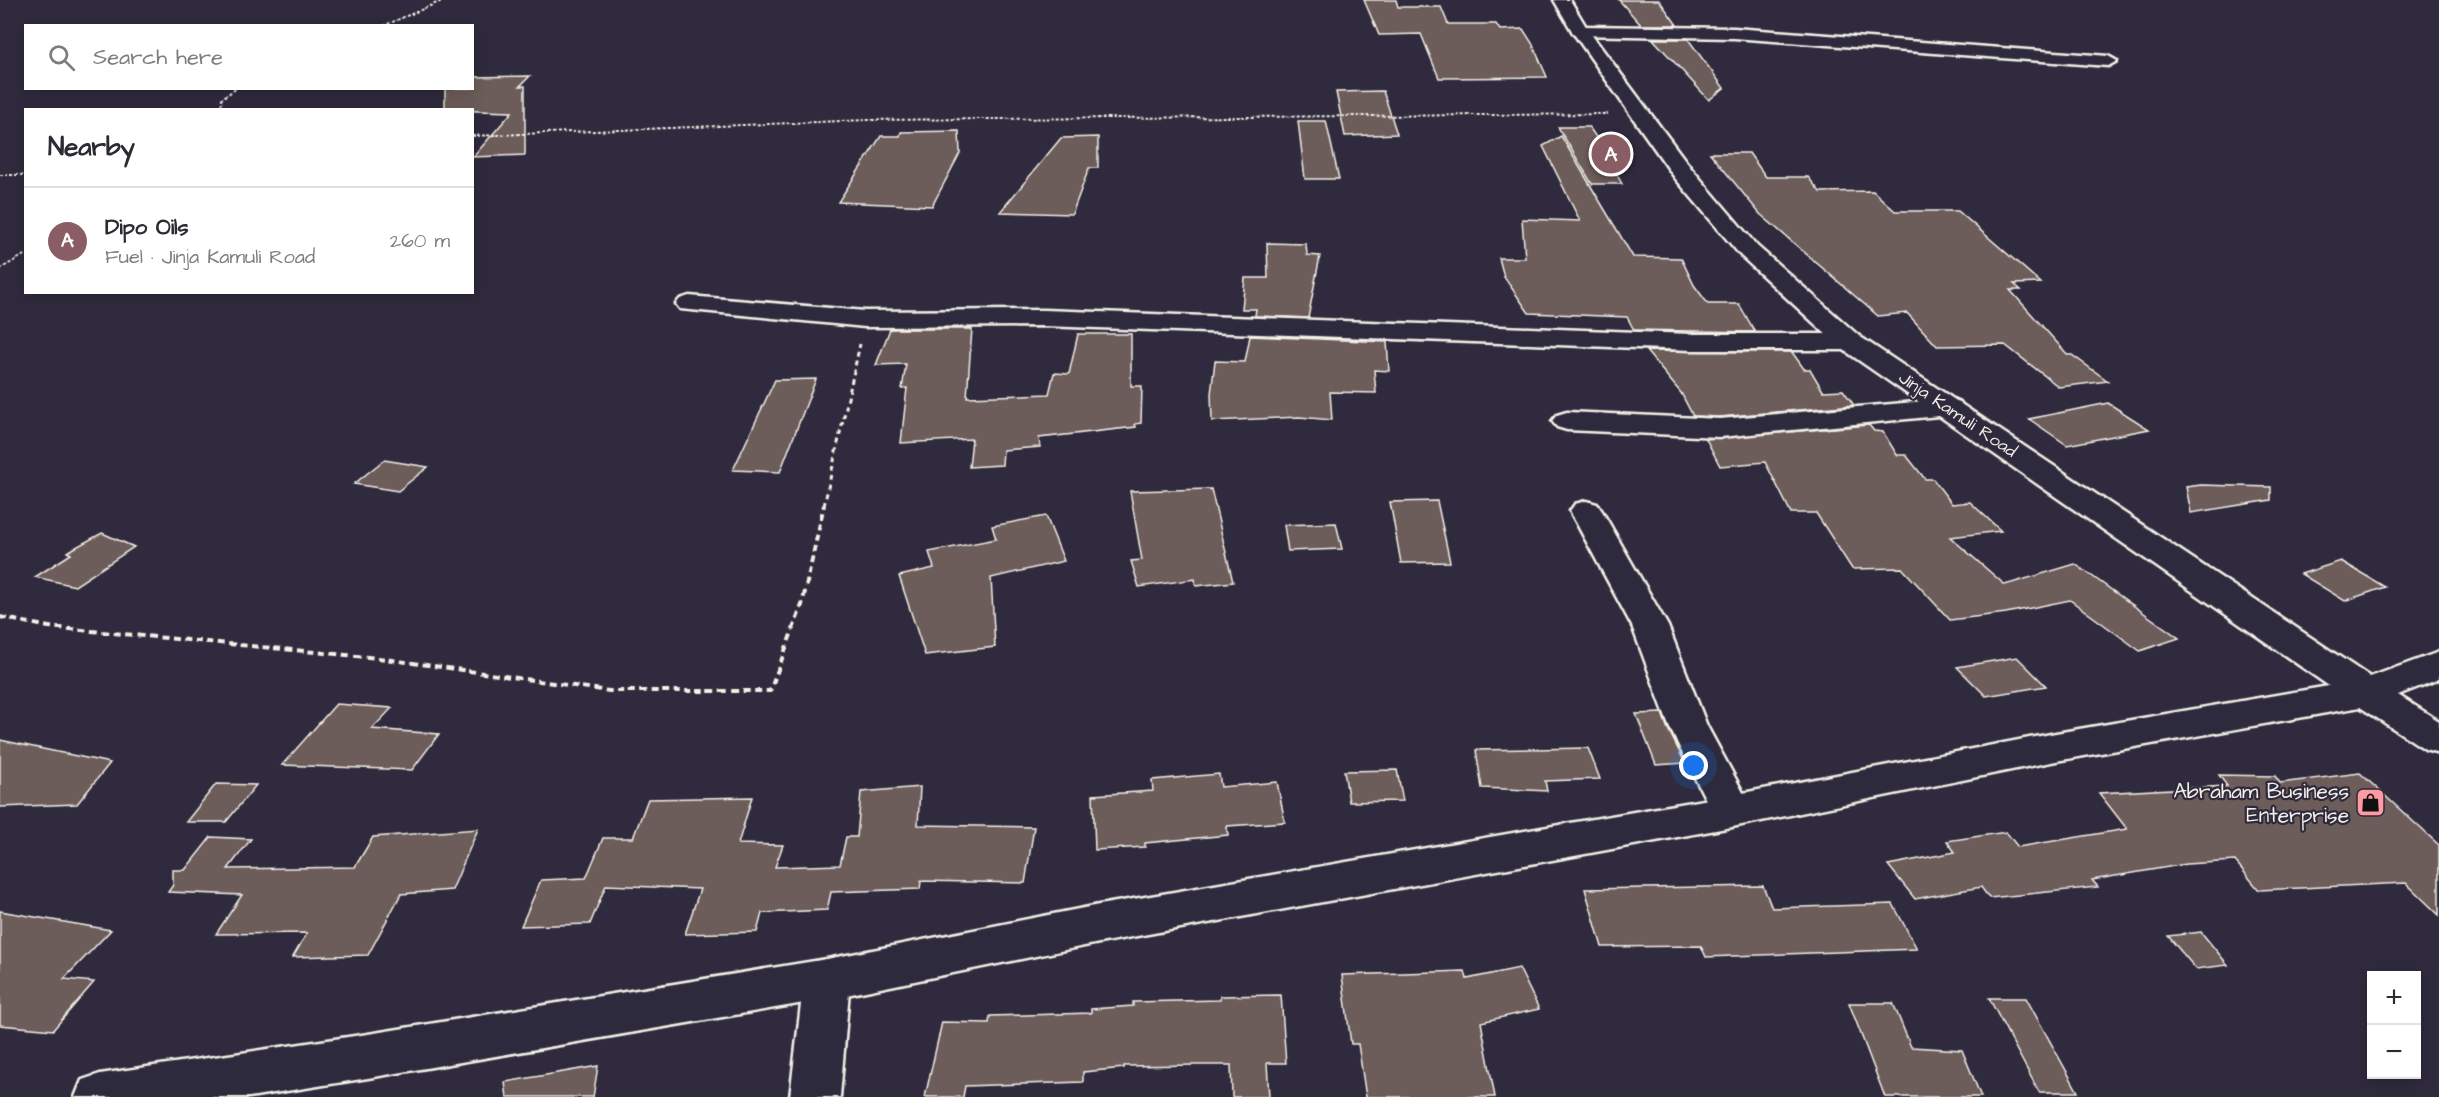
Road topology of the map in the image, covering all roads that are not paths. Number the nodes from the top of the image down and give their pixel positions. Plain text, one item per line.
1 (1562, 0) edge
2 (1580, 31) junction
3 (2108, 61) dead end
4 (690, 304) dead end
5 (1850, 342) junction
6 (1950, 408) junction
7 (1567, 421) dead end
8 (1586, 511) dead end
9 (2439, 665) edge
10 (2366, 693) junction
11 (2439, 739) edge
12 (1732, 810) junction
13 (827, 979) junction
14 (100, 1097) edge
15 (815, 1097) edge

1 - 2 street, Jinja Kamuli Road
2 - 3 street
2 - 5 street, Jinja Kamuli Road
4 - 5 street
5 - 6 street, Jinja Kamuli Road
6 - 7 street
6 - 10 street, Jinja Kamuli Road
8 - 12 street
9 - 10 street
10 - 11 street, Jinja Kamuli Road
10 - 12 street
12 - 13 street
13 - 14 street
13 - 15 street

